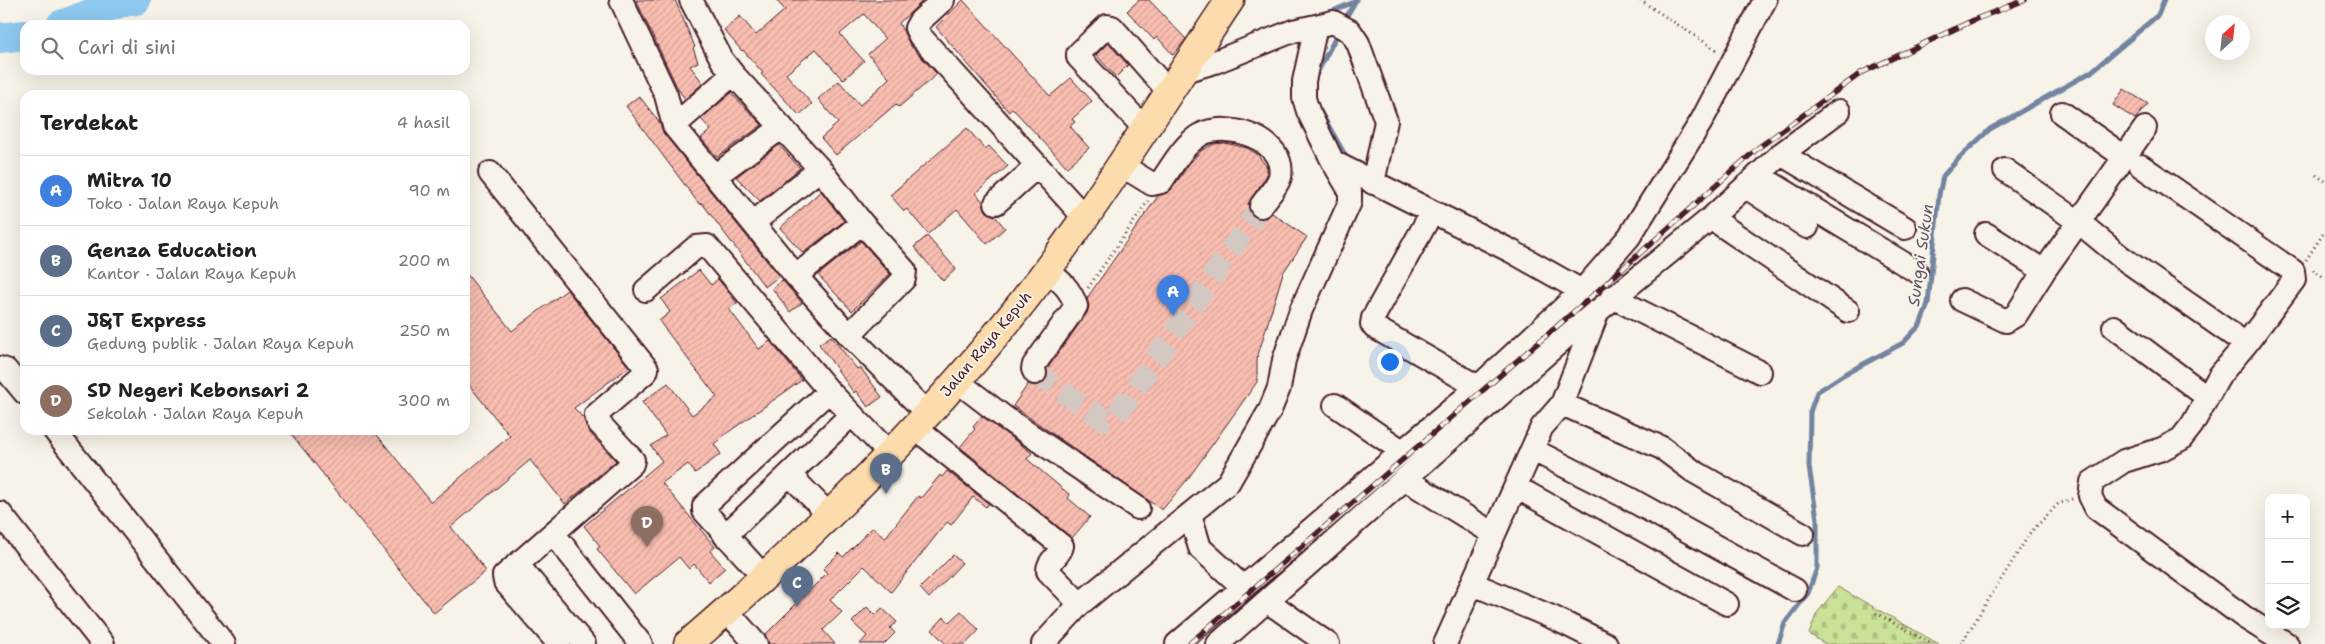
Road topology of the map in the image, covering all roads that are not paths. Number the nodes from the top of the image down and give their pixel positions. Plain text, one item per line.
1 (621, 0) edge
2 (691, 0) edge
3 (943, 0) edge
4 (1766, 0) edge
5 (1222, 4) edge
6 (1334, 27) junction
7 (733, 74) junction
8 (1177, 82) junction
9 (1839, 111) dead end
10 (2062, 113) dead end
11 (674, 126) junction
12 (782, 126) junction
13 (2145, 128) dead end
14 (1144, 129) junction
15 (1782, 154) junction
16 (2133, 162) junction
17 (1121, 165) junction
18 (1037, 166) junction
19 (820, 170) junction
20 (2005, 170) dead end
21 (490, 173) dead end
22 (1355, 173) junction
23 (715, 176) junction
24 (1752, 181) junction
25 (996, 203) dead end
26 (1262, 206) tunnel mouth
27 (1432, 212) junction
28 (1085, 218) junction
29 (1711, 218) junction
30 (753, 223) junction
31 (862, 223) junction
32 (2080, 224) junction
33 (1808, 227) dead end
34 (1905, 228) dead end
35 (1986, 234) dead end
36 (1046, 270) junction
37 (1916, 271) dead end
38 (2044, 271) junction
39 (796, 276) junction
40 (646, 290) dead end
41 (1582, 291) junction
42 (1962, 300) dead end
43 (1605, 304) junction
44 (1848, 311) dead end
45 (2114, 327) dead end
46 (848, 335) junction
47 (2246, 344) junction
48 (0, 368) edge
49 (1760, 372) dead end
50 (1035, 373) dead end
51 (957, 381) junction
52 (20, 387) edge
53 (1478, 387) junction
54 (829, 391) junction
55 (2206, 396) junction
56 (1562, 404) junction
57 (1335, 405) dead end
58 (852, 415) junction
59 (921, 420) junction
60 (58, 435) edge
61 (1533, 450) junction
62 (1402, 451) junction
63 (889, 453) junction
64 (790, 475) junction
65 (1405, 479) junction
66 (1516, 487) junction
67 (1138, 508) dead end
68 (0, 513) edge
69 (828, 514) junction
70 (1191, 519) junction
71 (553, 533) junction
72 (1494, 534) junction
73 (1803, 534) dead end
74 (725, 536) junction
75 (517, 564) junction
76 (764, 577) junction
77 (1473, 584) junction
78 (1243, 587) junction
79 (1795, 590) dead end
80 (1267, 601) junction
81 (1080, 604) junction
82 (1727, 604) dead end
83 (727, 611) junction
84 (103, 644) edge
85 (224, 644) edge
86 (559, 644) edge
87 (584, 644) edge
88 (642, 644) edge
89 (688, 644) edge
90 (756, 644) edge
91 (1042, 644) edge
92 (1177, 644) edge
93 (1218, 644) edge
94 (1328, 644) edge
95 (1445, 644) edge
96 (1606, 644) edge
97 (2287, 644) edge

1 - 11 street
2 - 7 street
3 - 18 street
4 - 41 street
5 - 8 main road, Jalan Raya Kepuh
6 - 8 street
6 - 22 street
6 - 22 street
7 - 11 street
7 - 12 street
8 - 14 main road, Jalan Raya Kepuh
8 - 14 street
9 - 15 street
10 - 16 street
11 - 23 street
12 - 19 street
12 - 23 street
13 - 16 street
14 - 17 main road, Jalan Raya Kepuh
15 - 24 street
15 - 34 street
16 - 32 street
16 - 47 street
17 - 26 street
17 - 28 main road, Jalan Raya Kepuh
18 - 25 street
18 - 28 street
19 - 30 street
19 - 31 street
20 - 32 street
21 - 71 street
22 - 27 street
22 - 70 street
23 - 30 street
24 - 29 street
24 - 33 street
24 - 37 street
27 - 41 street
27 - 53 street
28 - 36 main road, Jalan Raya Kepuh
29 - 43 street
29 - 44 street
30 - 39 street
31 - 39 street
31 - 46 street
32 - 38 street
32 - 47 street
35 - 38 street
36 - 50 street
36 - 51 main road, Jalan Raya Kepuh
38 - 42 street
39 - 46 street
40 - 54 street
41 - 53 street
43 - 49 street
43 - 56 street
43 - 65 street
45 - 55 street
46 - 59 street
47 - 55 street
48 - 52 street
51 - 59 main road, Jalan Raya Kepuh
51 - 67 street
53 - 62 street
54 - 58 street
54 - 74 street
55 - 97 street
56 - 61 street
56 - 73 street
57 - 62 street
58 - 63 street
58 - 64 street
59 - 63 main road, Jalan Raya Kepuh
59 - 81 street
60 - 85 street
61 - 66 street
61 - 79 street
62 - 78 street
63 - 69 main road, Jalan Raya Kepuh
64 - 69 street
64 - 74 street
65 - 72 street
65 - 80 street
66 - 72 street
66 - 82 street
68 - 84 street
69 - 76 main road, Jalan Raya Kepuh
70 - 78 street
70 - 81 street
71 - 75 street
71 - 88 street
72 - 77 street
74 - 76 street
75 - 86 street
75 - 87 street
76 - 83 main road, Jalan Raya Kepuh
77 - 95 street
77 - 96 street
78 - 92 street
80 - 93 street
80 - 94 street
81 - 91 street
83 - 89 main road, Jalan Raya Kepuh
83 - 90 street

